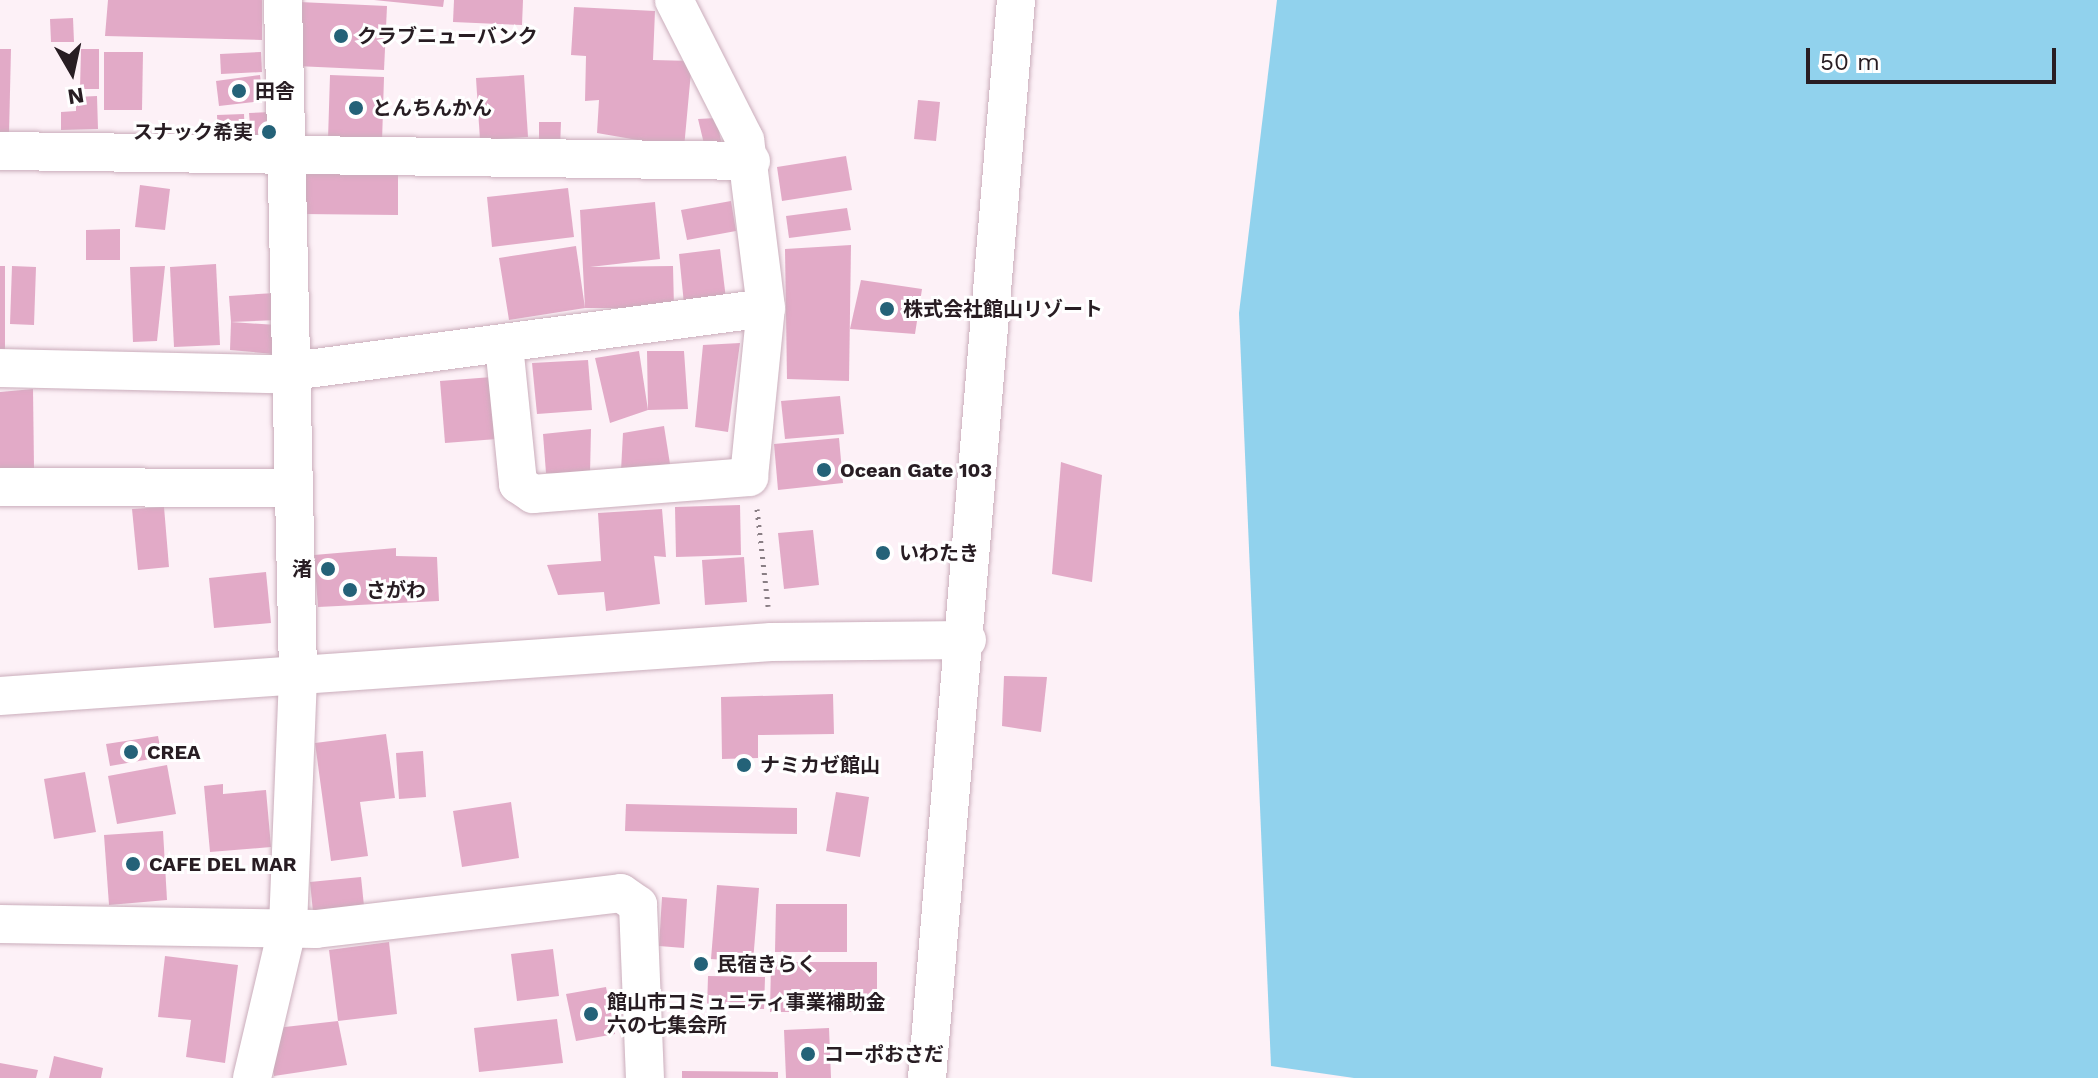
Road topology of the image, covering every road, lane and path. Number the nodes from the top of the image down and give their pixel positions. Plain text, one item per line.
1 (283, 0) edge
2 (674, 0) edge
3 (1016, 0) edge
4 (0, 151) edge
5 (288, 155) junction
6 (751, 161) junction
7 (766, 308) junction
8 (504, 345) junction
9 (0, 368) edge
10 (292, 372) junction
11 (749, 477) junction
12 (0, 487) edge
13 (292, 488) junction
14 (967, 640) junction
15 (771, 642) junction
16 (298, 672) junction
17 (0, 696) edge
18 (0, 924) edge
19 (288, 926) junction
20 (252, 1078) edge
21 (645, 1078) edge
22 (927, 1078) edge

1 - 5 street
2 - 6 street
3 - 14 street
4 - 5 street
5 - 6 street
5 - 10 street
6 - 7 street
7 - 8 street
7 - 11 street
8 - 10 street
8 - 11 street
9 - 10 street
10 - 13 street
11 - 15 path
12 - 13 street
13 - 16 street
14 - 15 street
14 - 22 street
15 - 16 street
16 - 17 street
16 - 19 street
18 - 19 street
19 - 20 street
19 - 21 street

